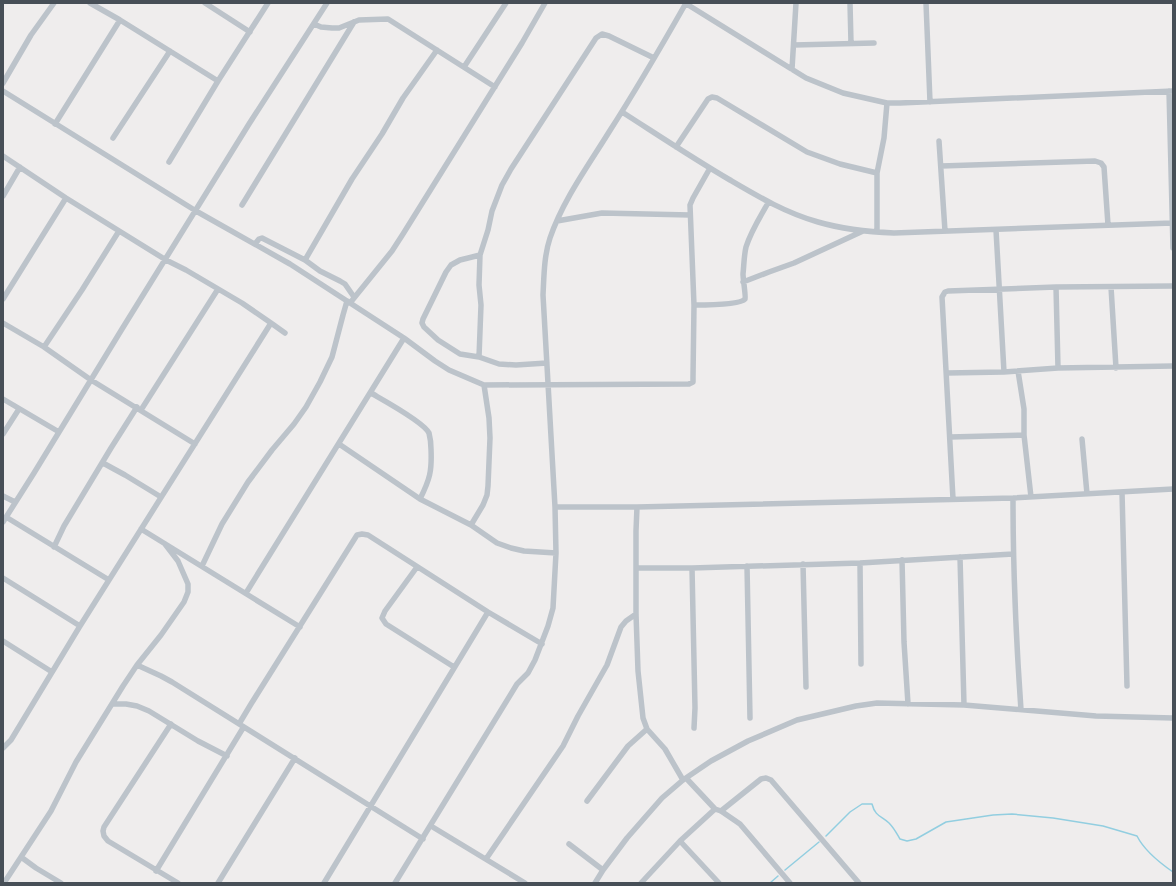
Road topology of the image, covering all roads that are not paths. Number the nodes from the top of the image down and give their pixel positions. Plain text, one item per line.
1 (54, 3) edge
2 (90, 3) edge
3 (205, 3) edge
4 (268, 3) edge
5 (327, 3) edge
6 (506, 3) edge
7 (545, 3) edge
8 (685, 3) edge
9 (796, 3) edge
10 (850, 3) edge
11 (926, 3) edge
12 (120, 20) junction
13 (354, 22) junction
14 (314, 24) junction
15 (250, 32) junction
16 (851, 43) junction
17 (874, 43) dead end
18 (794, 44) junction
19 (437, 50) junction
20 (170, 51) junction
21 (654, 58) junction
22 (464, 67) junction
23 (792, 69) junction
24 (218, 81) junction
25 (3, 84) edge
26 (494, 87) junction
27 (3, 91) edge
28 (1171, 91) edge
29 (930, 102) junction
30 (887, 103) junction
31 (622, 112) junction
32 (55, 124) junction
33 (113, 138) dead end
34 (939, 141) dead end
35 (676, 147) junction
36 (3, 156) edge
37 (169, 162) dead end
38 (941, 166) junction
39 (20, 167) junction
40 (710, 168) junction
41 (877, 173) junction
42 (3, 196) edge
43 (66, 198) junction
44 (768, 203) junction
45 (242, 205) dead end
46 (196, 211) junction
47 (690, 215) junction
48 (557, 221) junction
49 (1172, 222) edge
50 (1108, 225) junction
51 (996, 230) junction
52 (119, 231) junction
53 (864, 231) junction
54 (945, 231) junction
55 (877, 232) junction
56 (255, 244) junction
57 (1173, 248) edge
58 (480, 255) junction
59 (166, 260) junction
60 (305, 260) junction
61 (743, 282) junction
62 (1111, 286) junction
63 (1173, 286) edge
64 (1056, 287) junction
65 (218, 289) junction
66 (1000, 290) junction
67 (354, 297) junction
68 (3, 299) edge
69 (348, 302) junction
70 (694, 305) junction
71 (3, 323) edge
72 (271, 323) junction
73 (285, 333) dead end
74 (404, 338) junction
75 (44, 347) junction
76 (479, 357) junction
77 (547, 363) junction
78 (1173, 366) edge
79 (1058, 368) junction
80 (1116, 368) junction
81 (1018, 371) junction
82 (1004, 372) junction
83 (947, 373) junction
84 (91, 380) junction
85 (484, 385) junction
86 (548, 385) junction
87 (371, 392) junction
88 (3, 399) edge
89 (19, 409) junction
90 (139, 409) junction
91 (59, 432) junction
92 (3, 434) edge
93 (1024, 435) junction
94 (950, 436) junction
95 (1082, 438) dead end
96 (195, 444) junction
97 (339, 444) junction
98 (103, 462) junction
99 (1173, 489) edge
100 (1122, 492) junction
101 (1087, 494) junction
102 (3, 496) edge
103 (161, 497) junction
104 (1030, 497) junction
105 (1013, 498) junction
106 (420, 499) junction
107 (953, 500) junction
108 (15, 502) junction
109 (555, 507) junction
110 (637, 507) junction
111 (4, 519) edge
112 (471, 525) junction
113 (141, 529) junction
114 (165, 544) junction
115 (54, 547) junction
116 (556, 553) junction
117 (1013, 554) junction
118 (960, 557) junction
119 (902, 560) junction
120 (860, 563) junction
121 (803, 564) junction
122 (202, 566) junction
123 (747, 566) junction
124 (417, 567) junction
125 (636, 568) junction
126 (692, 568) junction
127 (3, 578) edge
128 (110, 580) junction
129 (246, 593) junction
130 (488, 612) junction
131 (636, 614) junction
132 (80, 626) junction
133 (300, 627) junction
134 (3, 641) edge
135 (542, 644) junction
136 (861, 664) dead end
137 (137, 665) junction
138 (454, 667) junction
139 (52, 672) junction
140 (1127, 686) dead end
141 (806, 687) dead end
142 (112, 704) junction
143 (908, 704) junction
144 (964, 705) junction
145 (1021, 710) junction
146 (750, 718) dead end
147 (1173, 718) edge
148 (171, 724) junction
149 (241, 726) junction
150 (694, 728) dead end
151 (647, 729) junction
152 (3, 748) edge
153 (227, 756) junction
154 (295, 758) junction
155 (684, 779) junction
156 (587, 801) dead end
157 (371, 806) junction
158 (715, 809) junction
159 (721, 811) junction
160 (431, 826) junction
161 (423, 839) junction
162 (680, 841) junction
163 (568, 844) dead end
164 (21, 857) junction
165 (486, 859) junction
166 (603, 870) junction
167 (156, 871) junction
168 (714, 878) junction
169 (786, 882) edge
170 (4, 883) edge
171 (61, 883) edge
172 (178, 883) edge
173 (218, 883) edge
174 (324, 883) edge
175 (395, 883) edge
176 (525, 883) edge
177 (595, 883) edge
178 (641, 883) edge
179 (709, 883) edge
180 (719, 883) edge
181 (859, 883) edge

1 - 25 street
2 - 12 street
3 - 15 street
4 - 15 street
5 - 14 street
6 - 22 street
7 - 26 street
8 - 21 street
8 - 23 street
9 - 18 street
10 - 16 street
11 - 29 street
12 - 20 street
12 - 32 street
13 - 14 street
13 - 19 street
13 - 45 street
14 - 46 street
15 - 24 street
16 - 17 street
16 - 18 street
18 - 23 street
19 - 22 street
19 - 60 street
20 - 24 street
20 - 33 street
21 - 31 street
21 - 58 street
22 - 26 street
23 - 30 street
24 - 37 street
26 - 67 street
27 - 32 street
28 - 29 street
28 - 49 street
29 - 30 street
30 - 41 street
31 - 35 street
31 - 48 street
32 - 46 street
34 - 38 street
35 - 40 street
35 - 41 street
36 - 39 street
38 - 50 street
38 - 54 street
39 - 42 street
39 - 43 street
40 - 44 street
40 - 47 street
41 - 55 street
43 - 52 street
43 - 68 street
44 - 53 street
44 - 61 street
46 - 56 street
46 - 59 street
47 - 48 street
47 - 70 street
48 - 77 street
49 - 50 street
49 - 57 street
50 - 51 street
51 - 54 street
51 - 66 street
52 - 59 street
52 - 75 street
53 - 55 street
53 - 61 street
54 - 55 street
56 - 60 street
56 - 69 street
58 - 76 street
58 - 76 street
59 - 65 street
59 - 84 street
60 - 67 street
61 - 70 street
62 - 63 street
62 - 64 street
62 - 80 street
64 - 66 street
64 - 79 street
65 - 72 street
65 - 90 street
66 - 82 street
66 - 83 street
67 - 69 street
69 - 74 street
69 - 122 street
70 - 86 street
71 - 75 street
72 - 73 street
72 - 96 street
74 - 85 street
74 - 87 street
75 - 84 street
76 - 77 street
77 - 86 street
78 - 80 street
79 - 80 street
79 - 81 street
81 - 82 street
81 - 93 street
82 - 83 street
83 - 94 street
84 - 90 street
84 - 91 street
85 - 86 street
85 - 112 street
86 - 109 street
87 - 97 street
87 - 106 street
88 - 89 street
89 - 91 street
89 - 92 street
90 - 96 street
90 - 98 street
91 - 108 street
93 - 94 street
93 - 104 street
94 - 107 street
95 - 101 street
96 - 103 street
97 - 106 street
97 - 129 street
98 - 103 street
98 - 115 street
99 - 100 street
100 - 101 street
100 - 140 street
101 - 104 street
102 - 108 street
103 - 113 street
104 - 105 street
105 - 107 street
105 - 117 street
106 - 112 street
107 - 110 street
108 - 111 street
109 - 110 street
109 - 116 street
110 - 125 street
111 - 115 street
112 - 116 street
113 - 114 street
113 - 128 street
114 - 122 street
114 - 137 street
115 - 128 street
116 - 135 street
117 - 118 street
117 - 145 street
118 - 119 street
118 - 144 street
119 - 120 street
119 - 143 street
120 - 121 street
120 - 136 street
121 - 123 street
121 - 141 street
122 - 129 street
123 - 126 street
123 - 146 street
124 - 130 street
124 - 133 street
124 - 138 street
125 - 126 street
125 - 131 street
126 - 150 street
127 - 132 street
128 - 132 street
129 - 133 street
130 - 135 street
130 - 138 street
131 - 151 street
131 - 165 street
132 - 139 street
133 - 149 street
134 - 139 street
135 - 160 street
137 - 142 street
137 - 149 street
138 - 157 street
139 - 152 street
142 - 148 street
142 - 164 street
143 - 144 street
143 - 155 street
144 - 145 street
145 - 147 street
148 - 153 street
148 - 167 street
149 - 153 street
149 - 154 street
151 - 155 street
151 - 156 street
153 - 167 street
154 - 157 street
154 - 173 street
155 - 158 street
155 - 166 street
157 - 161 street
157 - 174 street
158 - 159 street
158 - 162 street
159 - 169 street
159 - 181 street
160 - 161 street
160 - 165 street
161 - 175 street
162 - 168 street
162 - 178 street
163 - 166 street
164 - 170 street
164 - 171 street
165 - 176 street
166 - 177 street
167 - 172 street
168 - 179 street
168 - 180 street

